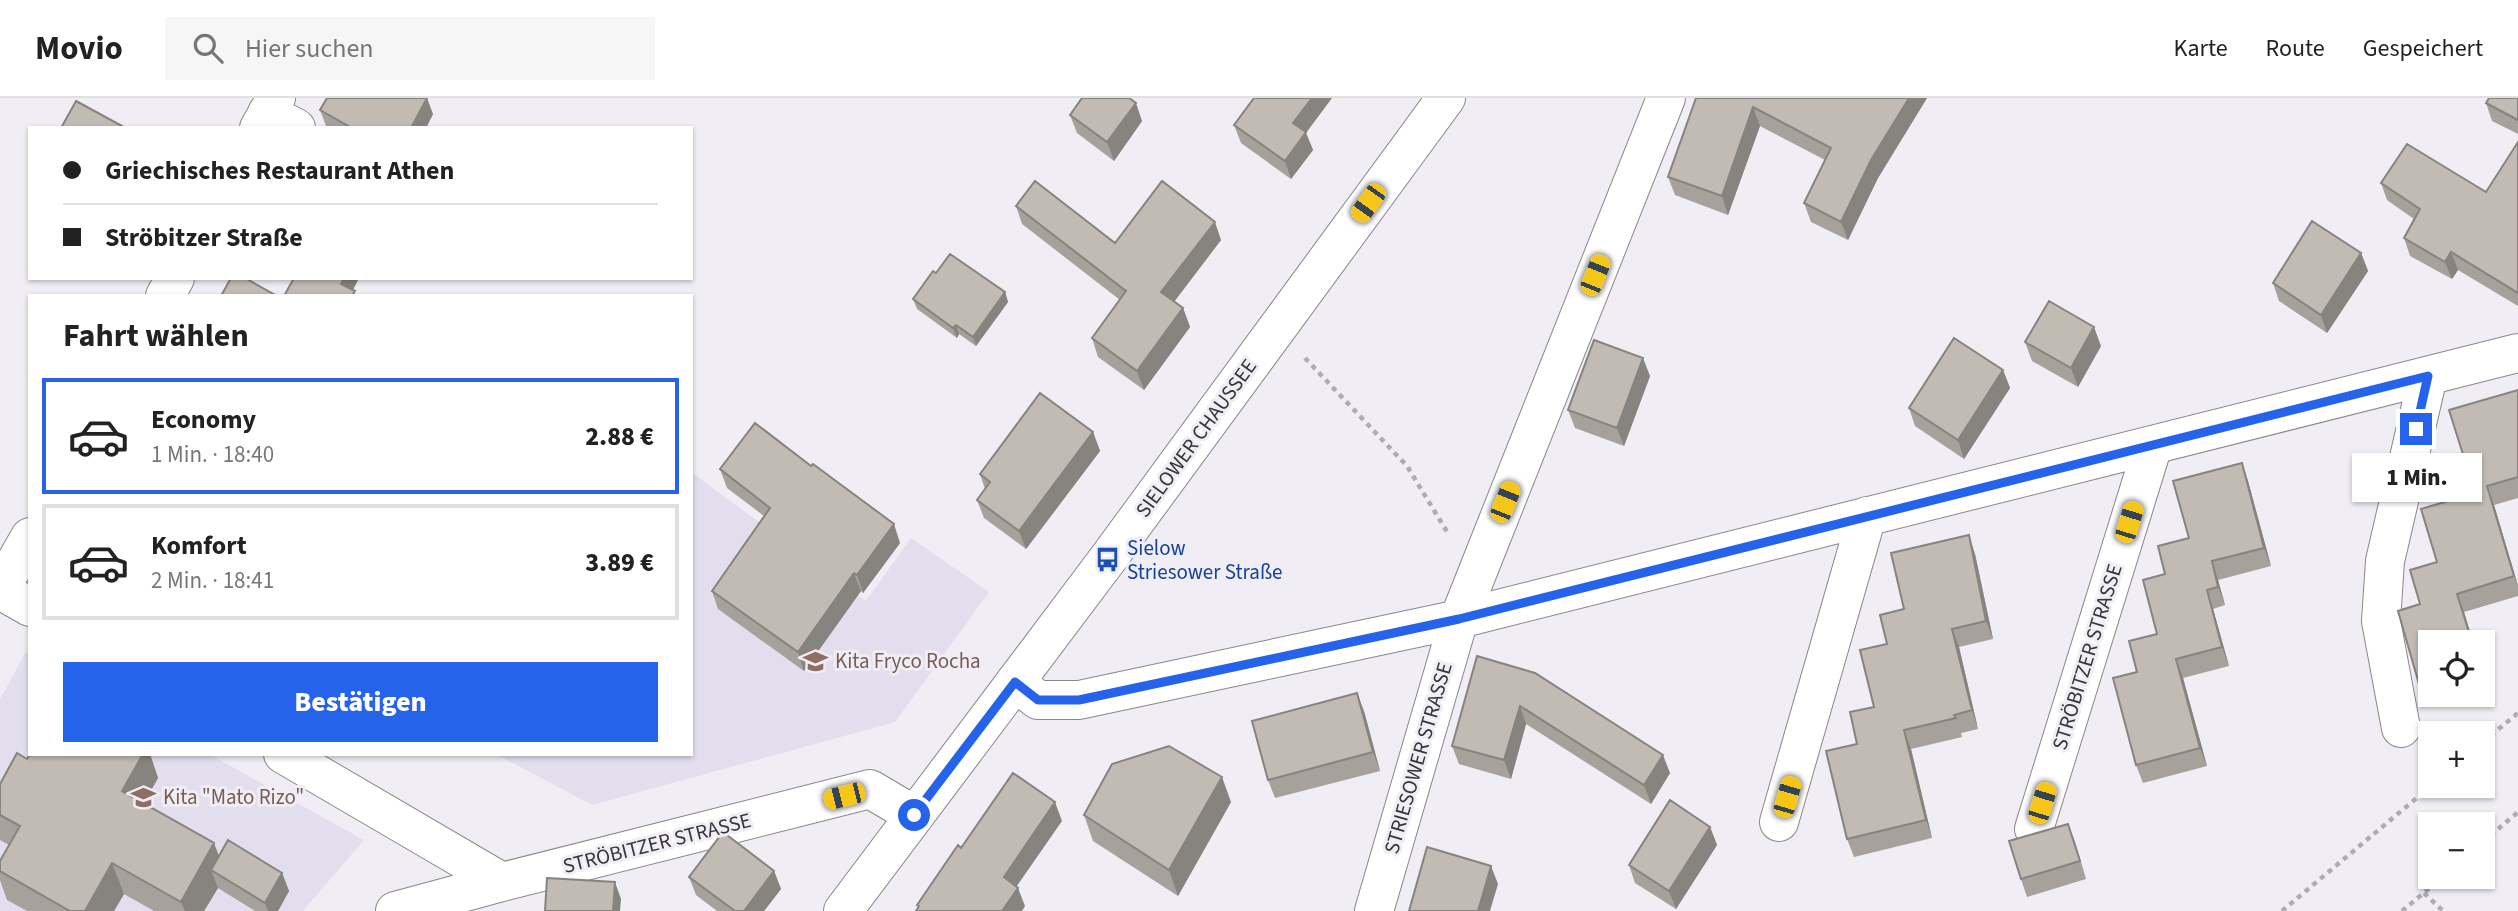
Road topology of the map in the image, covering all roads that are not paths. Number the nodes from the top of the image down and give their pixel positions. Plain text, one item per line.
1 (1446, 98) edge
2 (1666, 98) edge
3 (2518, 353) edge
4 (2428, 376) junction
5 (2153, 445) junction
6 (1867, 516) junction
7 (28, 541) edge
8 (0, 590) edge
9 (28, 606) edge
10 (1459, 619) junction
11 (1015, 682) junction
12 (2401, 727) dead end
13 (286, 756) edge
14 (914, 815) junction
15 (1779, 822) dead end
16 (2034, 828) dead end
17 (502, 882) junction
18 (396, 911) edge
19 (844, 911) edge
20 (1374, 911) edge

1 - 11 street, SIELOWER CHAUSSEE
2 - 10 street, STRIESOWER STRASSE
3 - 4 street
4 - 5 street
4 - 12 street
5 - 6 street
5 - 16 street, STRÖBITZER STRASSE
6 - 10 street
6 - 15 street
7 - 8 street
8 - 9 street
10 - 11 street
10 - 20 street, STRIESOWER STRASSE
11 - 14 street, SIELOWER CHAUSSEE
13 - 17 street
14 - 17 street, STRÖBITZER STRASSE
14 - 19 street, SIELOWER CHAUSSEE
17 - 18 street, STRÖBITZER STRASSE

